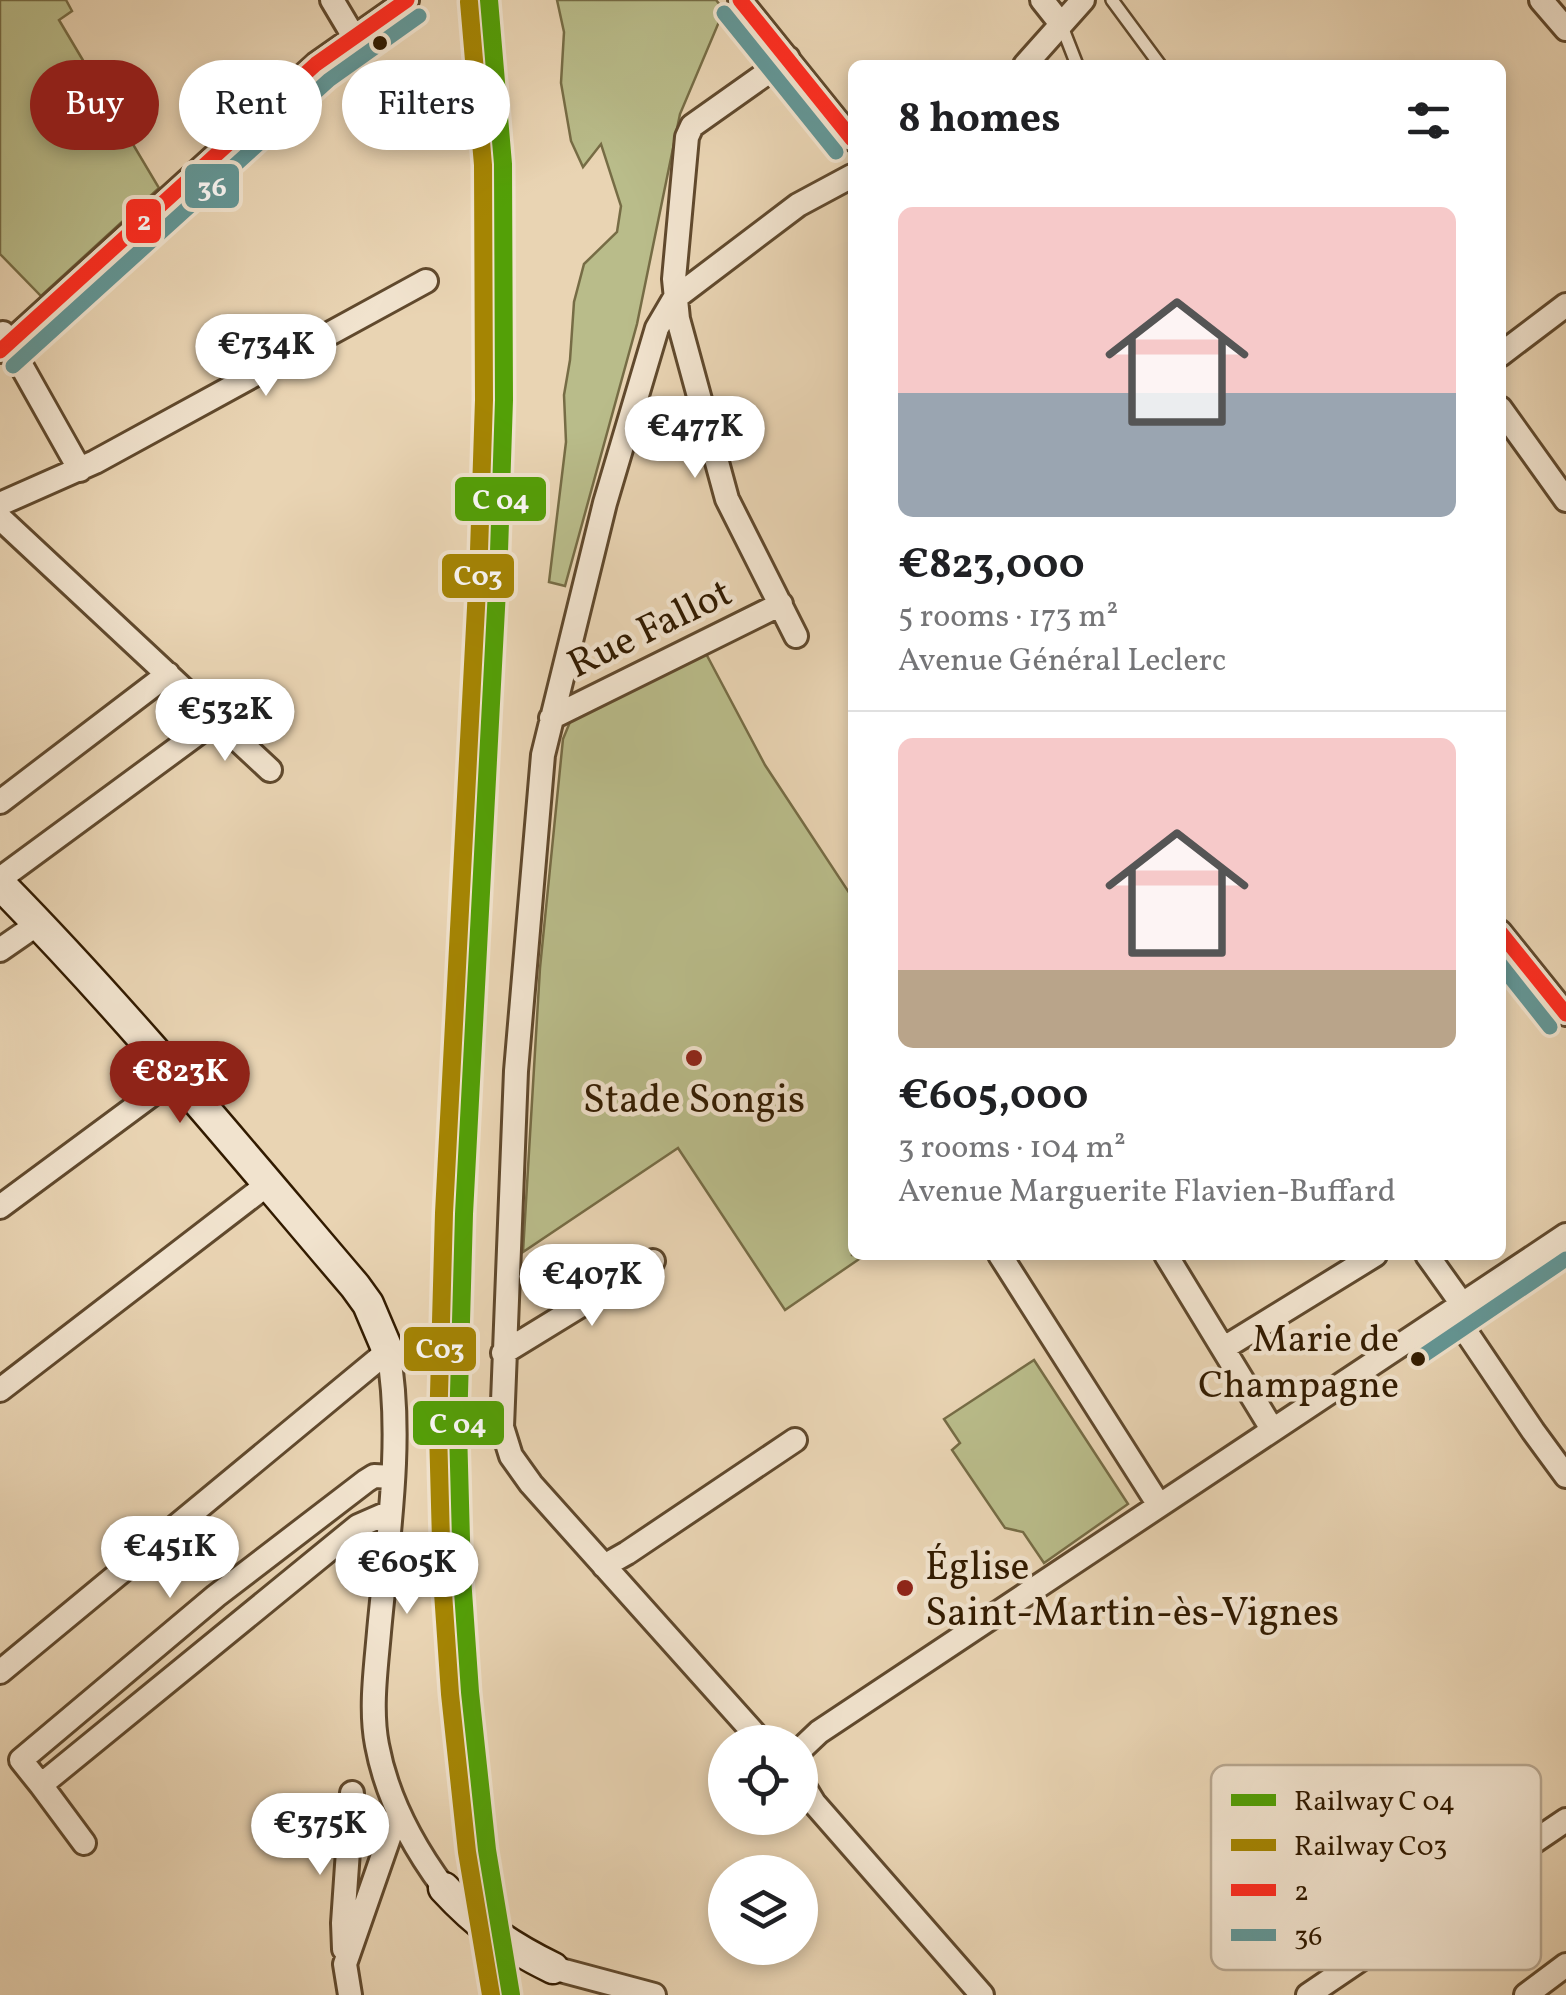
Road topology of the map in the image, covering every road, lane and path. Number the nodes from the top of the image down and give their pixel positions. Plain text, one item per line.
1 (332, 0) edge
2 (407, 0) edge
3 (740, 0) edge
4 (1042, 0) edge
5 (1083, 0) edge
6 (1112, 0) edge
7 (1541, 0) edge
8 (1061, 24) junction
9 (1566, 28) edge
10 (354, 37) junction
11 (788, 58) junction
12 (1029, 60) edge
13 (1075, 60) edge
14 (1156, 60) edge
15 (848, 134) edge
16 (848, 178) edge
17 (426, 282) dead end
18 (674, 299) junction
19 (1566, 305) edge
20 (3, 341) edge
21 (1506, 351) edge
22 (1506, 416) edge
23 (80, 470) junction
24 (1566, 500) edge
25 (0, 504) edge
26 (0, 518) edge
27 (781, 604) junction
28 (796, 636) dead end
29 (168, 674) junction
30 (552, 718) junction
31 (216, 720) junction
32 (270, 770) dead end
33 (0, 802) edge
34 (0, 881) edge
35 (39, 923) junction
36 (1506, 939) edge
37 (0, 950) edge
38 (1566, 1014) edge
39 (177, 1076) junction
40 (268, 1184) junction
41 (0, 1208) edge
42 (1566, 1234) edge
43 (1003, 1260) edge
44 (1169, 1260) edge
45 (1367, 1260) edge
46 (1430, 1260) edge
47 (653, 1261) dead end
48 (1457, 1307) junction
49 (1224, 1348) junction
50 (388, 1352) junction
51 (504, 1353) junction
52 (0, 1390) edge
53 (1272, 1429) junction
54 (795, 1440) dead end
55 (393, 1476) junction
56 (1566, 1476) edge
57 (1158, 1505) junction
58 (390, 1512) junction
59 (604, 1566) junction
60 (0, 1672) edge
61 (747, 1725) edge
62 (818, 1733) edge
63 (37, 1779) junction
64 (352, 1792) dead end
65 (818, 1807) edge
66 (398, 1812) junction
67 (1566, 1820) edge
68 (1541, 1837) edge
69 (84, 1843) dead end
70 (444, 1888) joint
71 (345, 1964) junction
72 (1566, 1965) edge
73 (552, 1968) joint
74 (1345, 1970) edge
75 (350, 1995) edge
76 (654, 1995) edge
77 (982, 1995) edge
78 (1308, 1995) edge
79 (1526, 1995) edge

1 - 10 street
2 - 10 street
3 - 11 street
4 - 8 street
5 - 8 street
6 - 14 lane
7 - 9 street
8 - 12 street
8 - 13 lane
10 - 20 street
11 - 15 street
11 - 18 street, Rue Fallot
16 - 18 street
17 - 23 street
18 - 27 street, Rue Fallot
18 - 30 street
19 - 21 street
20 - 23 street
22 - 24 street
23 - 25 street
26 - 29 street
27 - 28 street, Rue Fallot
27 - 30 street, Rue Fallot
29 - 31 street
29 - 33 street
30 - 51 street
31 - 32 street
31 - 34 street
34 - 35 main road
35 - 37 street
35 - 39 main road
36 - 38 street
39 - 40 main road
39 - 41 street
40 - 50 main road
40 - 52 street
42 - 48 street
43 - 57 street
44 - 49 street
45 - 49 street
46 - 48 street
47 - 51 street
48 - 53 street
48 - 56 street
49 - 53 street
50 - 55 street
50 - 60 street
51 - 59 street
53 - 57 street
54 - 59 street
55 - 58 street
55 - 63 street
57 - 62 street
58 - 63 street
58 - 66 street
59 - 61 street
63 - 69 street
64 - 71 street
65 - 77 street
66 - 70 street
66 - 71 street
67 - 68 street
70 - 73 main road
71 - 75 street
72 - 79 street
73 - 76 street
74 - 78 street

